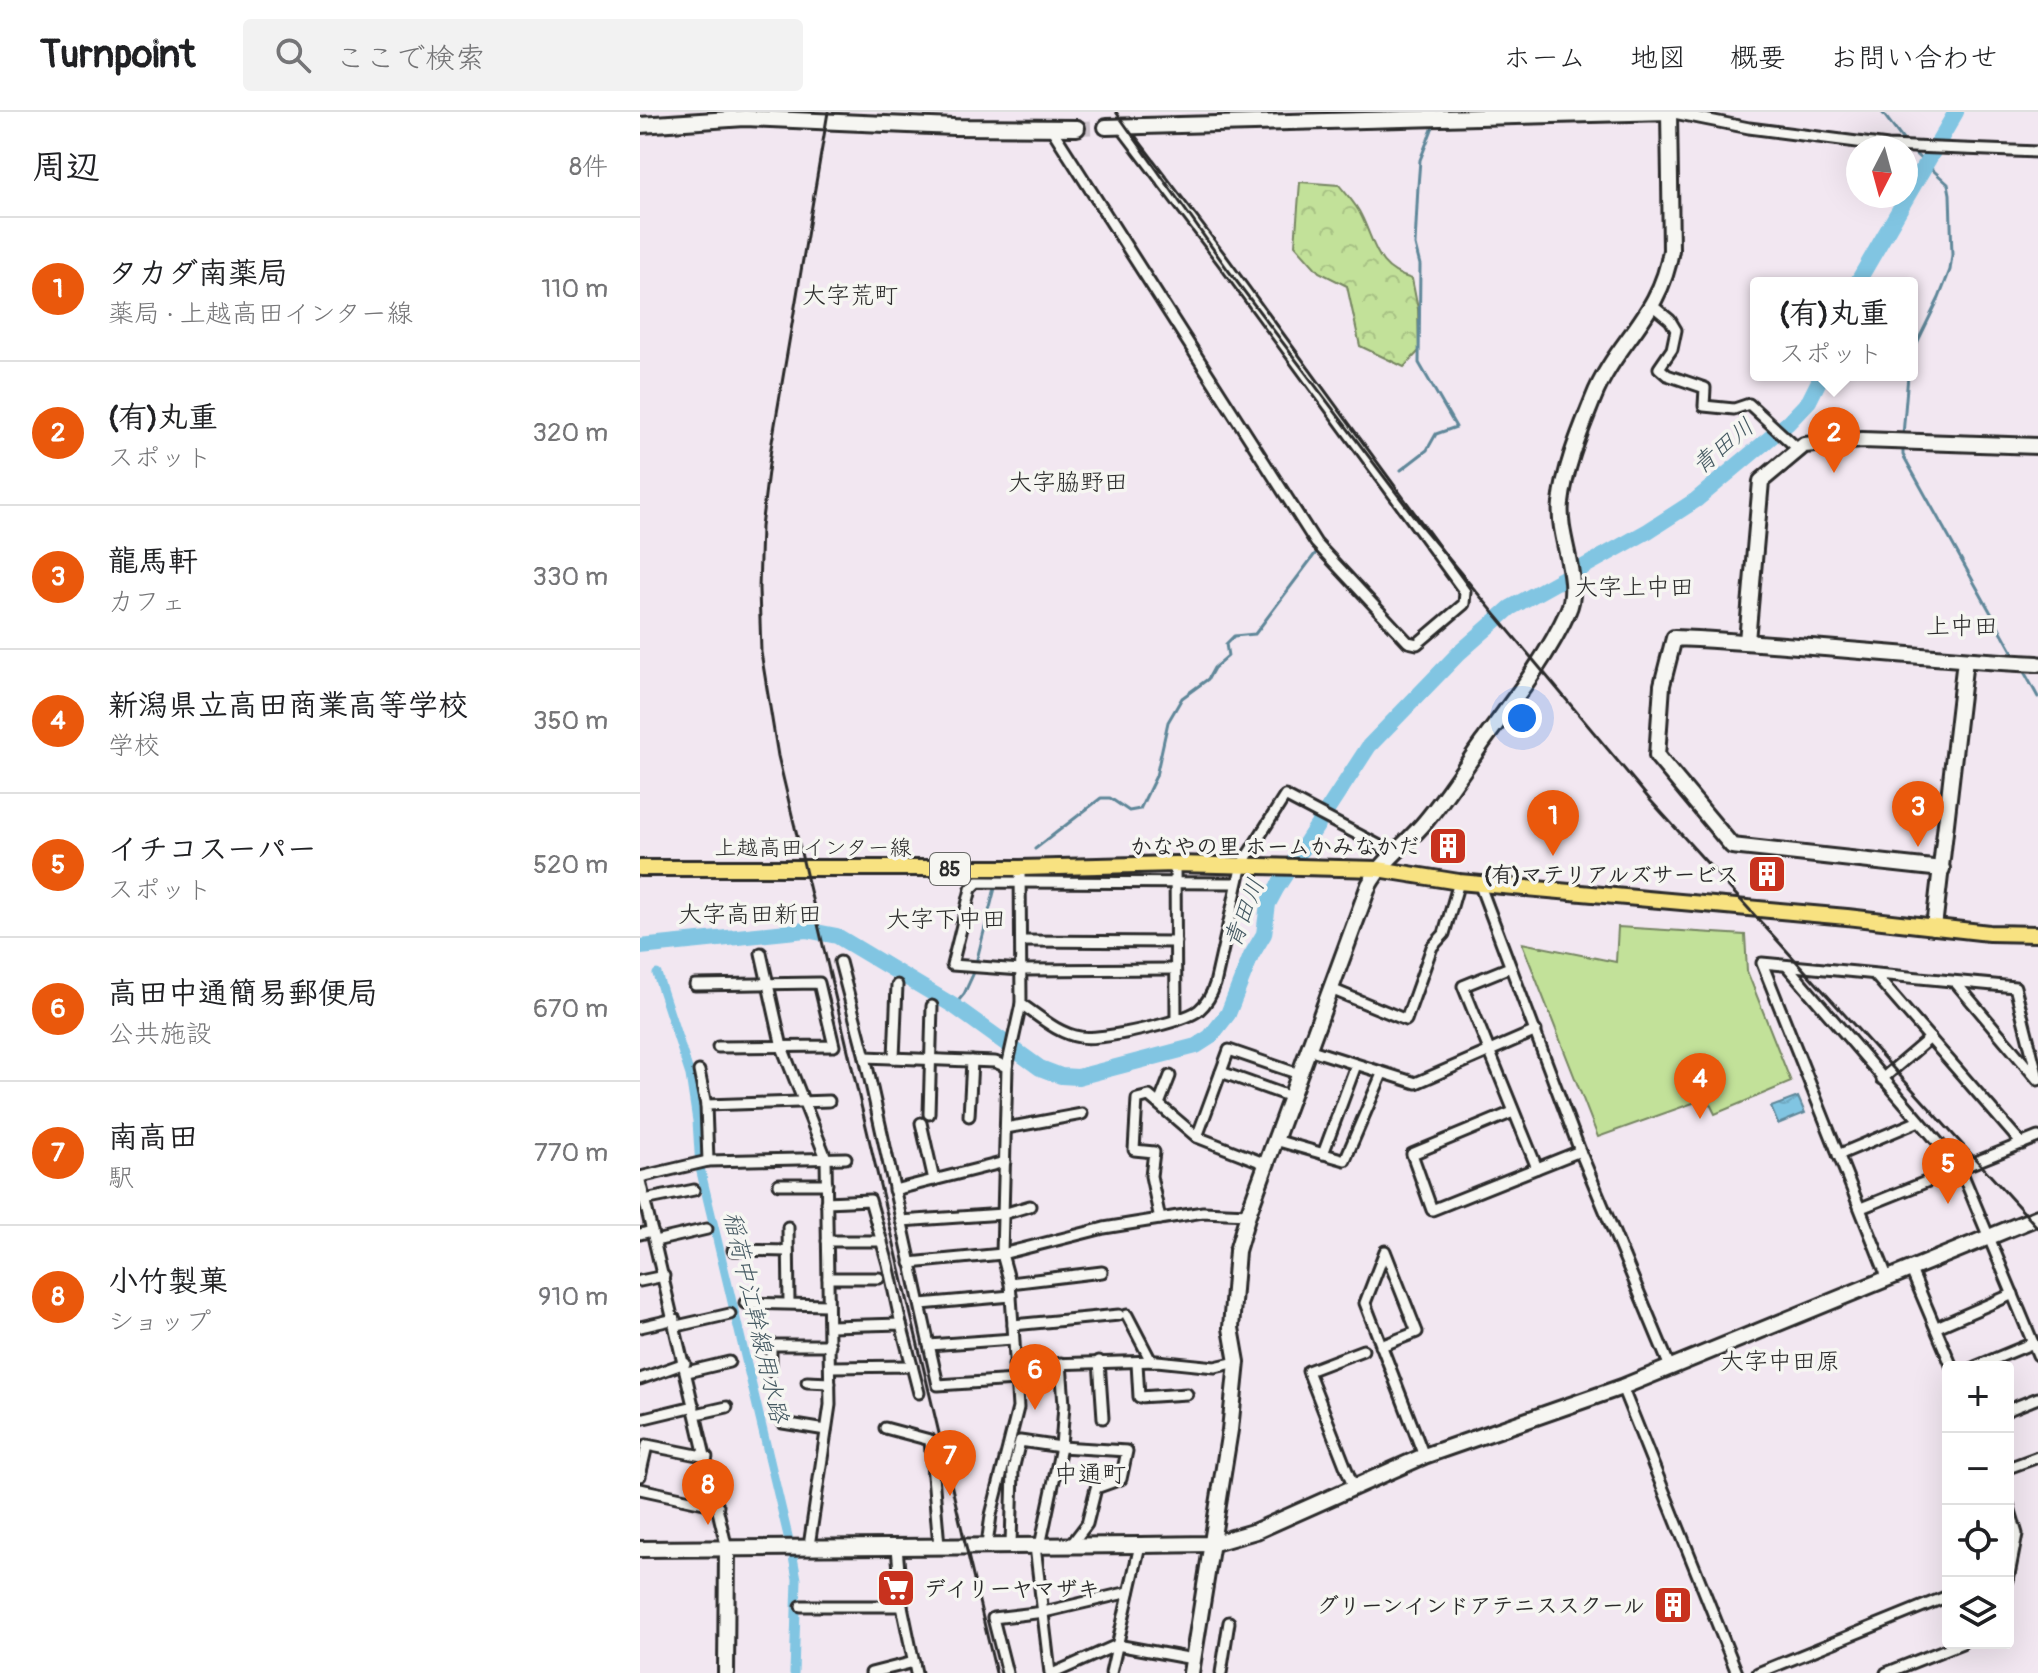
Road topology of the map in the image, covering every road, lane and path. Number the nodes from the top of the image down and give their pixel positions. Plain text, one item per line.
1 (1669, 112) edge
2 (1238, 118) edge
3 (640, 125) edge
4 (1114, 127) joint
5 (1051, 128) junction
6 (1077, 128) tunnel mouth
7 (2038, 152) edge
8 (1653, 306) junction
9 (2038, 446) edge
10 (1798, 449) junction
11 (1747, 641) junction
12 (1965, 660) junction
13 (2038, 664) edge
14 (1395, 854) junction
15 (1175, 864) junction
16 (1242, 864) junction
17 (640, 868) edge
18 (1378, 869) junction
19 (1942, 869) junction
20 (1020, 876) junction
21 (1459, 882) junction
22 (1175, 883) junction
23 (1236, 883) junction
24 (1479, 883) junction
25 (1934, 927) junction
26 (2038, 934) edge
27 (1021, 941) junction
28 (1176, 942) junction
29 (761, 953) dead end
30 (840, 962) dead end
31 (1787, 966) junction
32 (1510, 967) junction
33 (1175, 969) junction
34 (1021, 970) junction
35 (1875, 975) junction
36 (1956, 983) junction
37 (695, 985) dead end
38 (768, 985) junction
39 (897, 985) dead end
40 (1331, 989) junction
41 (1021, 1004) junction
42 (932, 1006) dead end
43 (1176, 1020) junction
44 (1536, 1031) junction
45 (1930, 1038) junction
46 (718, 1047) dead end
47 (782, 1047) junction
48 (1308, 1049) junction
49 (1489, 1049) junction
50 (865, 1057) junction
51 (894, 1058) junction
52 (932, 1060) junction
53 (972, 1061) junction
54 (1009, 1062) junction
55 (1356, 1065) junction
56 (699, 1071) dead end
57 (1221, 1072) junction
58 (1299, 1074) junction
59 (1382, 1074) junction
60 (1170, 1076) dead end
61 (1882, 1079) junction
62 (2038, 1079) edge
63 (1291, 1097) junction
64 (804, 1101) junction
65 (829, 1101) dead end
66 (1159, 1104) junction
67 (706, 1105) junction
68 (1513, 1112) junction
69 (929, 1114) dead end
70 (1082, 1114) dead end
71 (969, 1116) dead end
72 (1919, 1121) junction
73 (921, 1123) dead end
74 (1006, 1128) junction
75 (1197, 1137) junction
76 (2038, 1137) edge
77 (1275, 1140) junction
78 (2022, 1144) junction
79 (1580, 1151) junction
80 (1323, 1154) junction
81 (1838, 1155) junction
82 (826, 1158) junction
83 (846, 1158) dead end
84 (708, 1161) junction
85 (1005, 1162) junction
86 (1266, 1164) junction
87 (1537, 1168) junction
88 (1960, 1168) junction
89 (640, 1179) edge
90 (934, 1180) junction
91 (779, 1184) dead end
92 (827, 1184) junction
93 (694, 1190) dead end
94 (894, 1190) junction
95 (826, 1202) junction
96 (643, 1204) edge
97 (1030, 1206) dead end
98 (1861, 1208) junction
99 (1003, 1214) junction
100 (1248, 1214) junction
101 (2038, 1217) edge
102 (1160, 1219) junction
103 (901, 1221) junction
104 (788, 1227) dead end
105 (707, 1229) dead end
106 (640, 1234) edge
107 (653, 1236) junction
108 (1991, 1237) junction
109 (827, 1241) junction
110 (882, 1241) junction
111 (733, 1250) dead end
112 (788, 1251) junction
113 (1002, 1254) junction
114 (910, 1263) junction
115 (1911, 1270) junction
116 (1102, 1272) dead end
117 (664, 1276) junction
118 (828, 1278) junction
119 (879, 1278) dead end
120 (1888, 1279) junction
121 (640, 1281) edge
122 (1010, 1283) junction
123 (2013, 1294) junction
124 (1011, 1296) junction
125 (745, 1303) dead end
126 (789, 1303) junction
127 (921, 1304) junction
128 (828, 1305) junction
129 (730, 1314) dead end
130 (676, 1323) junction
131 (901, 1324) junction
132 (1013, 1325) junction
133 (830, 1326) junction
134 (640, 1327) edge
135 (1937, 1327) junction
136 (1013, 1339) junction
137 (2033, 1343) junction
138 (830, 1345) junction
139 (929, 1345) junction
140 (1381, 1346) junction
141 (1363, 1350) dead end
142 (2038, 1355) edge
143 (1099, 1361) junction
144 (1151, 1361) junction
145 (1950, 1361) edge
146 (1990, 1361) edge
147 (729, 1362) dead end
148 (1237, 1362) junction
149 (1061, 1363) junction
150 (1137, 1363) junction
151 (1014, 1365) junction
152 (912, 1366) junction
153 (831, 1367) junction
154 (1670, 1367) junction
155 (686, 1368) junction
156 (771, 1371) dead end
157 (640, 1379) edge
158 (1016, 1380) junction
159 (807, 1382) dead end
160 (830, 1383) junction
161 (1622, 1387) junction
162 (919, 1393) dead end
163 (1187, 1394) dead end
164 (2038, 1398) edge
165 (727, 1407) dead end
166 (2014, 1408) edge
167 (695, 1410) junction
168 (1103, 1418) dead end
169 (640, 1419) edge
170 (783, 1423) dead end
171 (885, 1428) dead end
172 (826, 1430) junction
173 (1061, 1447) junction
174 (1424, 1456) junction
175 (707, 1457) junction
176 (2038, 1457) edge
177 (2014, 1466) edge
178 (640, 1476) edge
179 (1353, 1486) junction
180 (640, 1489) edge
181 (718, 1506) junction
182 (2014, 1524) edge
183 (1211, 1544) junction
184 (987, 1545) junction
185 (1011, 1545) junction
186 (1071, 1545) junction
187 (1140, 1545) junction
188 (809, 1546) junction
189 (939, 1546) junction
190 (1038, 1546) junction
191 (897, 1547) junction
192 (640, 1549) edge
193 (727, 1549) junction
194 (2014, 1549) edge
195 (1129, 1592) junction
196 (1942, 1598) edge
197 (801, 1606) dead end
198 (902, 1606) junction
199 (1044, 1612) junction
200 (1229, 1622) dead end
201 (1117, 1645) junction
202 (1947, 1649) edge
203 (914, 1662) junction
204 (1192, 1666) edge
205 (1889, 1672) edge
206 (726, 1673) edge
207 (871, 1673) edge
208 (916, 1673) edge
209 (1007, 1673) edge
210 (1052, 1673) edge
211 (1111, 1673) edge
212 (1221, 1673) edge
213 (1737, 1673) edge
214 (1758, 1673) edge

1 - 2 street
1 - 7 street
1 - 8 street
2 - 4 street
3 - 5 street
4 - 5 street
5 - 6 street
8 - 10 street
8 - 14 street
9 - 10 street
10 - 11 street
11 - 12 street
11 - 19 street
12 - 13 street
12 - 19 street
14 - 16 street
14 - 18 street
15 - 16 main road, 上越高田インター線 / 85
15 - 20 main road, 上越高田インター線 / 85
15 - 22 street
16 - 18 main road, 上越高田インター線 / 85
16 - 23 street
17 - 20 main road, 上越高田インター線 / 85
18 - 21 main road, 上越高田インター線 / 85
18 - 40 street
19 - 25 street
20 - 22 street
20 - 27 street
20 - 34 street
21 - 24 main road, 上越高田インター線 / 85
21 - 40 street
22 - 23 street
22 - 28 street
23 - 43 street
24 - 25 main road, 上越高田インター線 / 85
24 - 32 street
25 - 26 main road, 上越高田インター線 / 85
27 - 28 street
27 - 34 street
28 - 33 street
29 - 38 street
30 - 50 street
31 - 35 street
31 - 61 street
31 - 81 street
32 - 44 street
32 - 49 street
33 - 34 street
33 - 43 street
34 - 41 street
35 - 36 street
35 - 45 street
36 - 62 street
36 - 62 street
37 - 38 street
38 - 47 street
38 - 47 street
39 - 51 street
40 - 48 street
41 - 43 street
41 - 54 street
42 - 52 street
44 - 49 street
44 - 79 street
45 - 61 street
45 - 78 street
46 - 47 street
47 - 64 street
48 - 55 street
48 - 58 street
49 - 59 street
49 - 68 street
50 - 51 street
50 - 94 street
51 - 52 street
52 - 53 street
52 - 69 street
53 - 54 street
53 - 71 street
54 - 74 street
55 - 59 street
55 - 80 street
56 - 67 street
57 - 58 street
57 - 63 street
57 - 75 street
58 - 63 street
59 - 80 street
60 - 66 street
61 - 72 street
63 - 77 street
64 - 65 street
64 - 67 street
64 - 82 street
66 - 75 street
66 - 102 street
67 - 84 street
68 - 87 street
68 - 87 street
70 - 74 street
72 - 81 street
72 - 88 street
73 - 90 street
74 - 85 street
75 - 86 street
76 - 78 street
77 - 80 street
77 - 86 street
78 - 88 street
79 - 87 street
79 - 154 street
81 - 98 street
82 - 83 street
82 - 84 street
82 - 92 street
84 - 89 street
85 - 90 street
85 - 99 street
86 - 100 street
88 - 98 street
88 - 108 street
89 - 96 street
90 - 94 street
91 - 92 street
92 - 95 street
93 - 96 street
94 - 103 street
95 - 109 street
95 - 110 street
96 - 107 street
97 - 99 street
98 - 120 street
99 - 103 street
99 - 113 street
100 - 102 street
100 - 148 street
101 - 108 street
102 - 113 street
103 - 114 street
104 - 112 street
105 - 107 street
106 - 107 street
107 - 117 street
108 - 115 street
108 - 123 street
109 - 110 street
109 - 118 street
110 - 131 street
111 - 112 street
112 - 126 street
113 - 114 street
113 - 122 street
114 - 127 street
115 - 120 street
115 - 135 street
116 - 122 street
117 - 121 street
117 - 130 street
118 - 119 street
118 - 128 street
120 - 154 street
122 - 124 street
123 - 135 street
123 - 137 street
124 - 127 street
124 - 132 street
125 - 126 street
126 - 128 street
127 - 139 street
128 - 133 street
129 - 130 street
130 - 134 street
130 - 155 street
131 - 133 street
131 - 152 street
132 - 136 street
132 - 144 street
133 - 138 street
135 - 145 street
136 - 139 street
136 - 151 street
137 - 142 street
137 - 146 street
138 - 153 street
138 - 156 street
139 - 158 street
140 - 140 street
140 - 174 street
141 - 179 street
143 - 149 street
143 - 150 street
143 - 168 street
144 - 148 street
144 - 150 street
147 - 155 street
148 - 183 street
149 - 151 street
149 - 173 street
150 - 163 street
151 - 158 street
152 - 153 street
152 - 162 street
153 - 160 street
154 - 161 street
155 - 157 street
155 - 167 street
158 - 184 street
159 - 160 street
160 - 172 street
161 - 174 street
161 - 213 street
164 - 166 street
165 - 167 street
167 - 169 street
167 - 175 street
170 - 172 street
171 - 189 street
172 - 188 street
173 - 185 street
173 - 186 street
173 - 190 street
174 - 179 street
175 - 178 street
175 - 181 street
176 - 177 street
179 - 183 street
180 - 181 street
181 - 193 street
182 - 194 street
183 - 187 street
183 - 204 street
184 - 185 street
184 - 189 street
185 - 190 street
186 - 187 street
186 - 190 street
187 - 195 street
188 - 191 street
188 - 193 street
189 - 191 street
190 - 199 street
191 - 198 street
192 - 193 street
193 - 206 street
195 - 199 street
195 - 201 street
196 - 214 street
197 - 198 street
198 - 203 street
199 - 209 street
199 - 210 street
200 - 212 street
201 - 204 street
201 - 210 street
201 - 211 street
202 - 205 street
203 - 207 street
203 - 208 street

